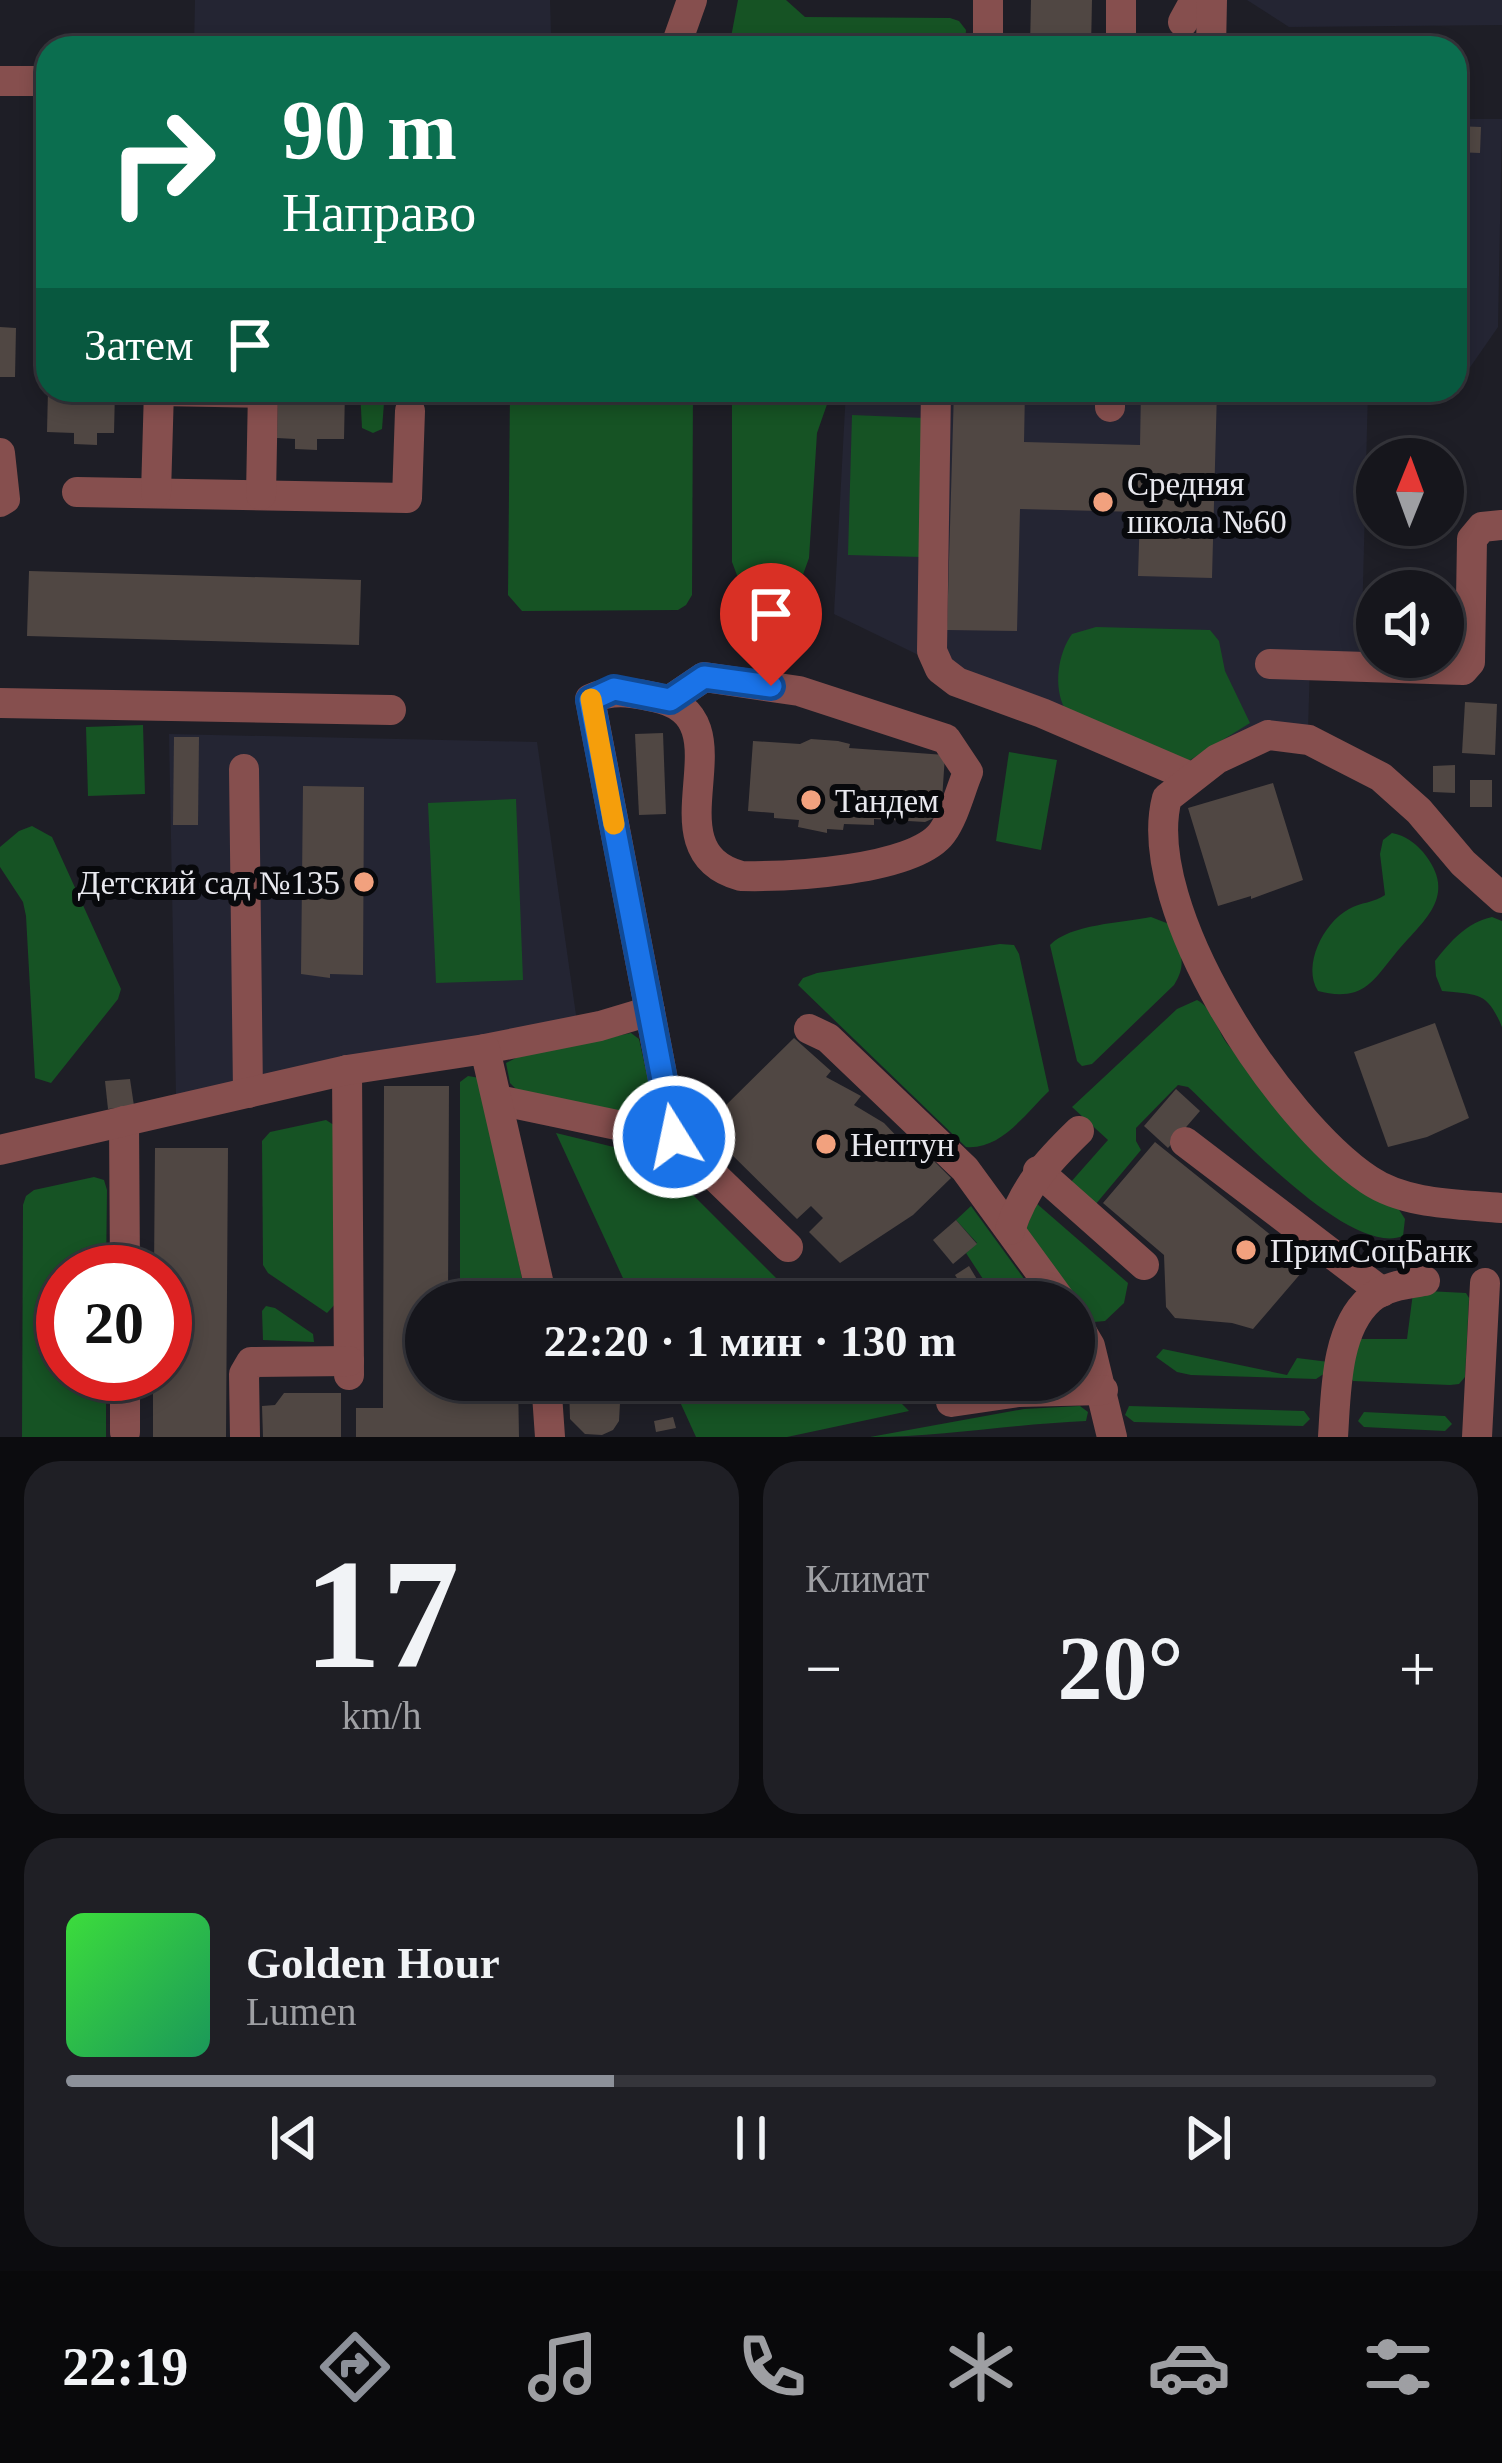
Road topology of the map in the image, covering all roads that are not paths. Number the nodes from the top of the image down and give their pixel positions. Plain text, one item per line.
1 (692, 0) edge
2 (988, 0) edge
3 (1121, 0) edge
4 (1211, 0) edge
5 (679, 36) edge
6 (988, 36) edge
7 (1121, 36) edge
8 (1211, 36) edge
9 (0, 81) edge
10 (36, 81) edge
11 (158, 402) edge
12 (263, 402) edge
13 (936, 402) edge
14 (410, 411) dead end
15 (0, 453) edge
16 (77, 491) dead end
17 (156, 493) junction
18 (261, 495) junction
19 (0, 502) edge
20 (1502, 525) edge
21 (1270, 664) dead end
22 (670, 700) junction
23 (0, 703) edge
24 (392, 710) dead end
25 (244, 770) dead end
26 (1191, 777) junction
27 (1502, 857) edge
28 (1463, 863) junction
29 (1502, 898) edge
30 (650, 1011) junction
31 (809, 1028) dead end
32 (485, 1048) junction
33 (347, 1070) junction
34 (248, 1093) junction
35 (498, 1100) junction
36 (124, 1121) junction
37 (1078, 1131) dead end
38 (674, 1137) junction
39 (1185, 1142) dead end
40 (0, 1150) edge
41 (1038, 1171) junction
42 (1502, 1208) edge
43 (1010, 1231) junction
44 (125, 1245) edge
45 (788, 1247) dead end
46 (1144, 1265) dead end
47 (1425, 1280) dead end
48 (538, 1281) edge
49 (1047, 1281) edge
50 (1485, 1282) dead end
51 (1382, 1292) junction
52 (1095, 1363) edge
53 (1103, 1390) junction
54 (125, 1401) edge
55 (547, 1401) edge
56 (951, 1402) dead end
57 (125, 1432) dead end
58 (244, 1437) edge
59 (550, 1437) edge
60 (1112, 1437) edge
61 (1333, 1437) edge
62 (1477, 1437) edge

1 - 5 lane
2 - 6 lane
3 - 7 lane
4 - 8 lane
9 - 10 lane
11 - 17 lane
12 - 18 lane
13 - 26 lane
14 - 18 lane
15 - 19 lane
16 - 17 lane
17 - 18 lane
20 - 21 lane
22 - 22 lane
22 - 30 lane
23 - 24 lane
25 - 34 lane
26 - 28 lane
26 - 42 lane
27 - 28 lane
28 - 29 lane
30 - 32 lane
30 - 38 lane
31 - 43 lane
32 - 33 lane
32 - 35 lane
33 - 34 lane
33 - 58 lane
34 - 36 lane
35 - 38 lane
35 - 48 lane
36 - 40 lane
36 - 44 lane
37 - 41 lane
38 - 45 lane
39 - 51 lane
41 - 43 lane
41 - 46 lane
43 - 49 lane
47 - 51 lane
50 - 62 lane
51 - 61 lane
52 - 53 lane
53 - 56 lane
53 - 60 lane
54 - 57 lane
55 - 59 lane

